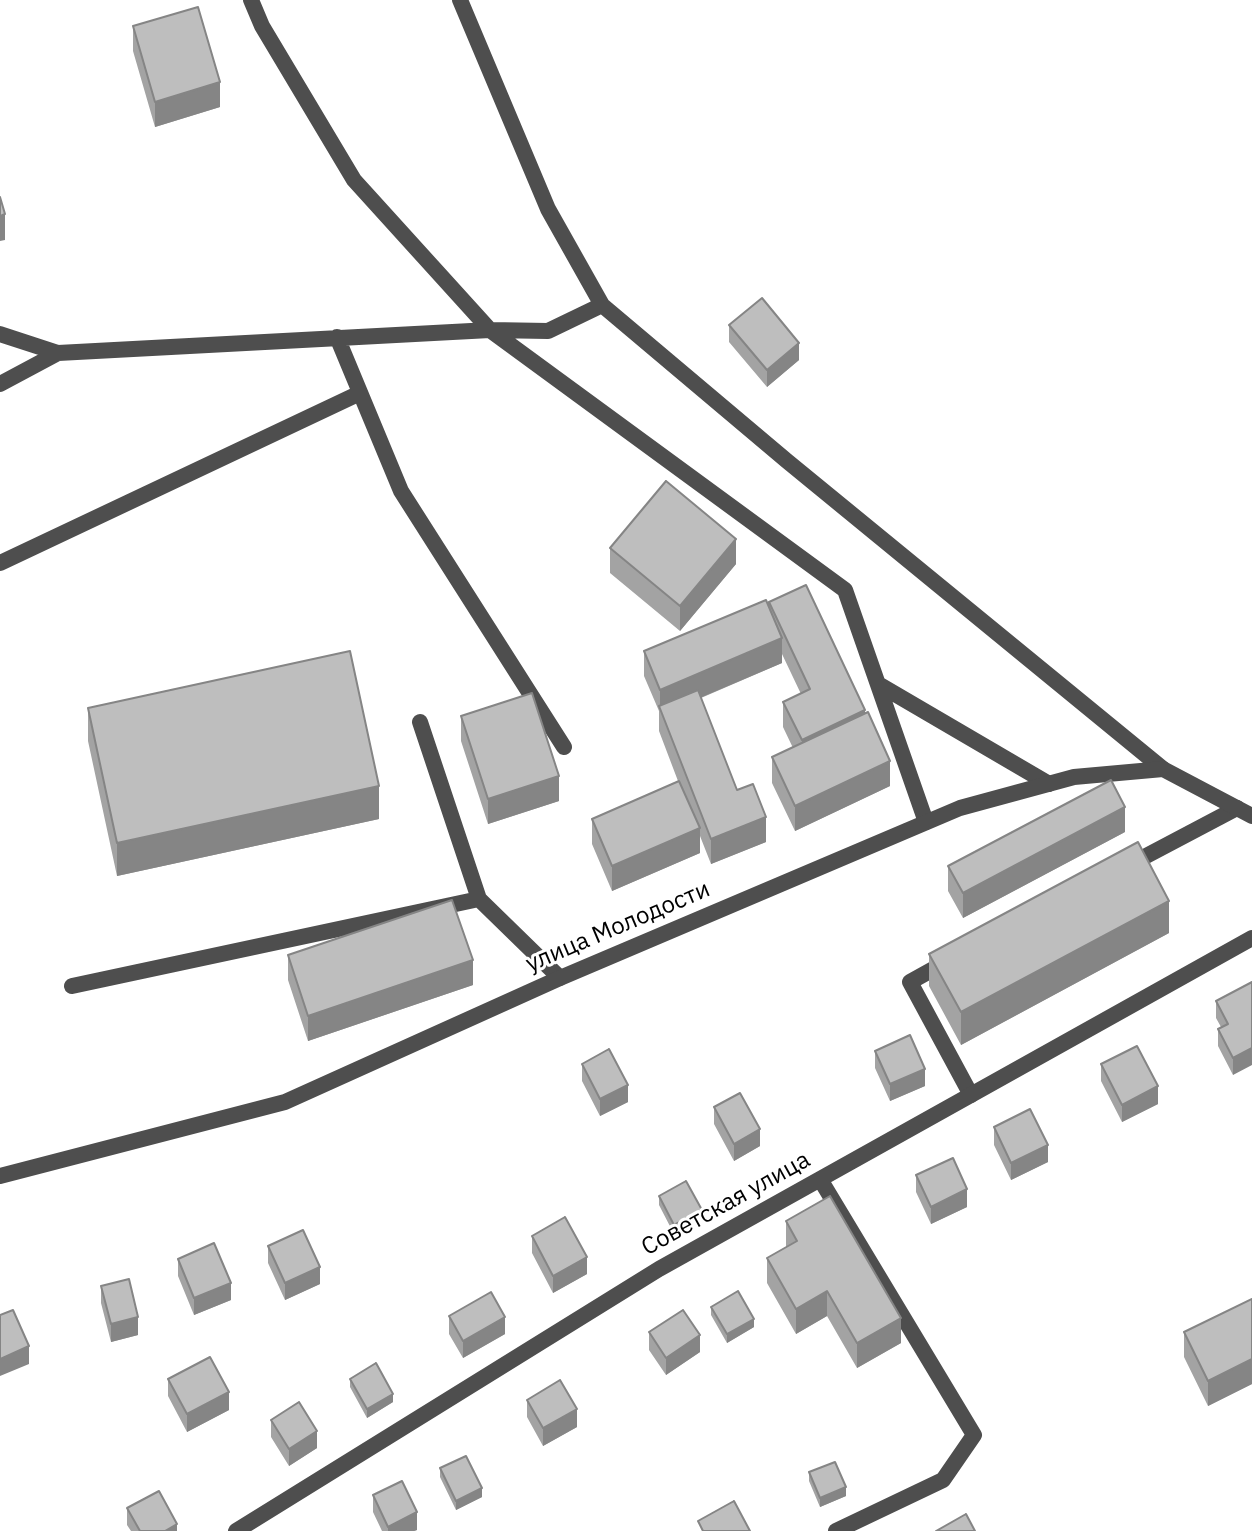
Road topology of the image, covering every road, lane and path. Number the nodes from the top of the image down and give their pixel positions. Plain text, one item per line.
1 (251, 0) edge
2 (460, 0) edge
3 (602, 305) junction
4 (490, 330) junction
5 (0, 334) edge
6 (337, 337) junction
7 (58, 353) junction
8 (0, 384) edge
9 (360, 393) junction
10 (0, 563) edge
11 (878, 684) junction
12 (420, 722) dead end
13 (564, 747) dead end
14 (1163, 769) junction
15 (1049, 784) junction
16 (1245, 812) edge
17 (926, 822) junction
18 (1112, 874) edge
19 (479, 899) junction
20 (1252, 938) edge
21 (958, 955) edge
22 (560, 978) junction
23 (72, 986) dead end
24 (971, 1095) junction
25 (0, 1176) edge
26 (820, 1179) junction
27 (236, 1531) edge
28 (836, 1531) edge

1 - 4 street
2 - 3 street
3 - 4 street
3 - 14 street
4 - 6 street
4 - 11 street
5 - 7 street
6 - 7 street
6 - 9 street
7 - 8 street
9 - 10 street
9 - 13 street
11 - 15 street
11 - 17 street
12 - 19 street
14 - 15 street, улица Молодости
14 - 16 street
15 - 17 street, улица Молодости
16 - 18 street
17 - 22 street, улица Молодости
19 - 22 street
19 - 23 street
20 - 24 street, Советская улица
21 - 24 street
22 - 25 street, улица Молодости
24 - 26 street, Советская улица
26 - 27 street, Советская улица
26 - 28 street

